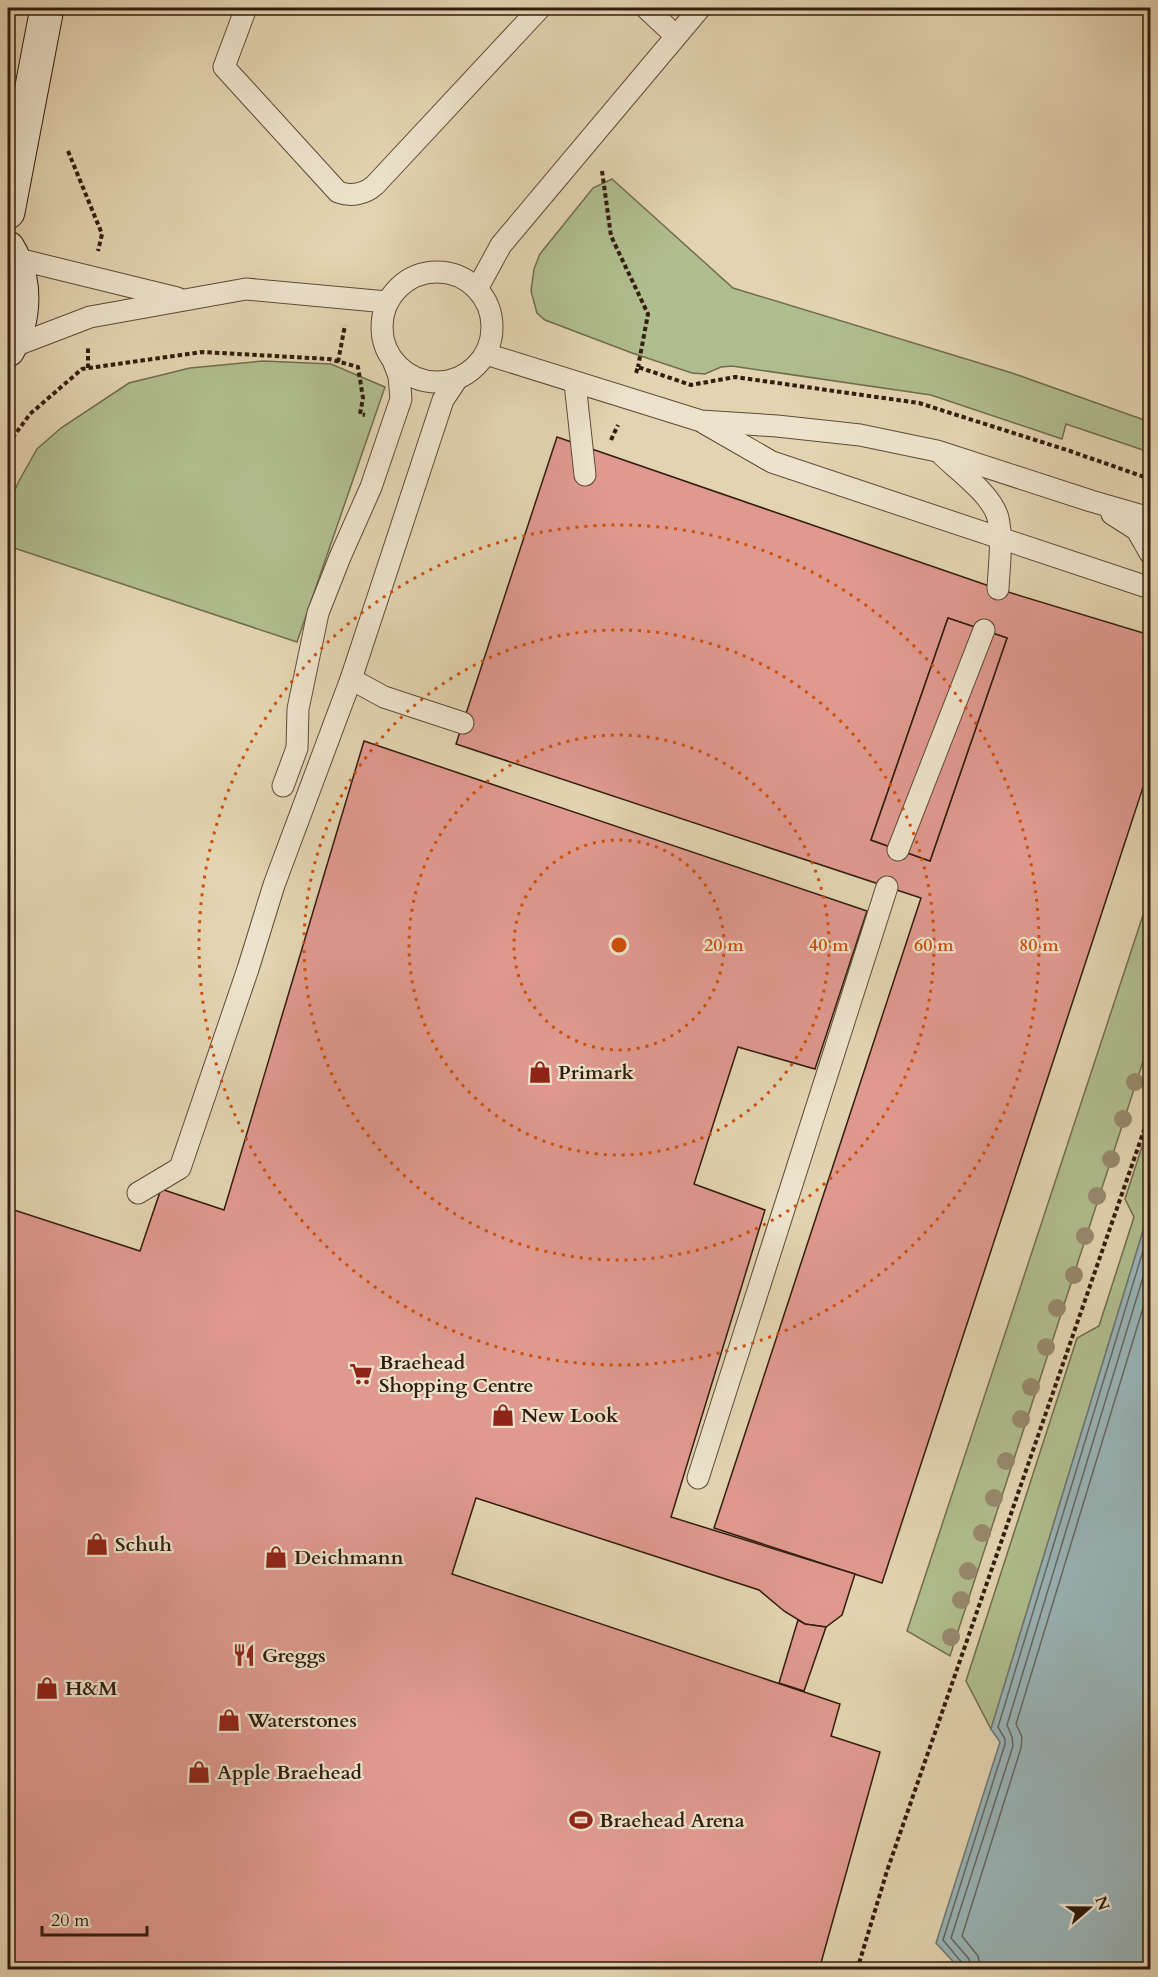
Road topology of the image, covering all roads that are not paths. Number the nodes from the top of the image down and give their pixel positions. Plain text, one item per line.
1 (246, 8) edge
2 (540, 8) edge
3 (646, 8) edge
4 (700, 8) edge
5 (46, 11) edge
6 (676, 36) junction
7 (8, 82) edge
8 (8, 212) edge
9 (11, 253) edge
10 (477, 289) junction
11 (185, 300) junction
12 (387, 302) junction
13 (8, 349) edge
14 (486, 354) junction
15 (394, 363) junction
16 (457, 379) junction
17 (575, 383) junction
18 (701, 421) junction
19 (937, 451) junction
20 (585, 475) dead end
21 (1091, 501) junction
22 (1150, 518) edge
23 (1000, 538) junction
24 (1150, 553) edge
25 (1150, 588) edge
26 (998, 589) dead end
27 (984, 630) dead end
28 (351, 680) junction
29 (464, 723) dead end
30 (283, 786) dead end
31 (898, 850) dead end
32 (887, 887) dead end
33 (138, 1194) dead end
34 (698, 1478) dead end

1 - 2 lane
3 - 6 lane
4 - 6 lane
5 - 7 street
5 - 8 street
6 - 10 lane
9 - 11 lane
9 - 13 street
10 - 12 lane
10 - 14 lane
11 - 12 lane
11 - 13 lane
12 - 15 lane
14 - 16 lane
14 - 17 lane
15 - 16 lane
15 - 30 lane
16 - 28 lane
17 - 18 lane
17 - 20 lane
18 - 19 lane
18 - 23 lane
19 - 21 lane
19 - 23 lane
21 - 22 lane
21 - 24 lane
23 - 25 lane
23 - 26 lane
27 - 31 lane
28 - 29 lane
28 - 33 lane
32 - 34 lane

